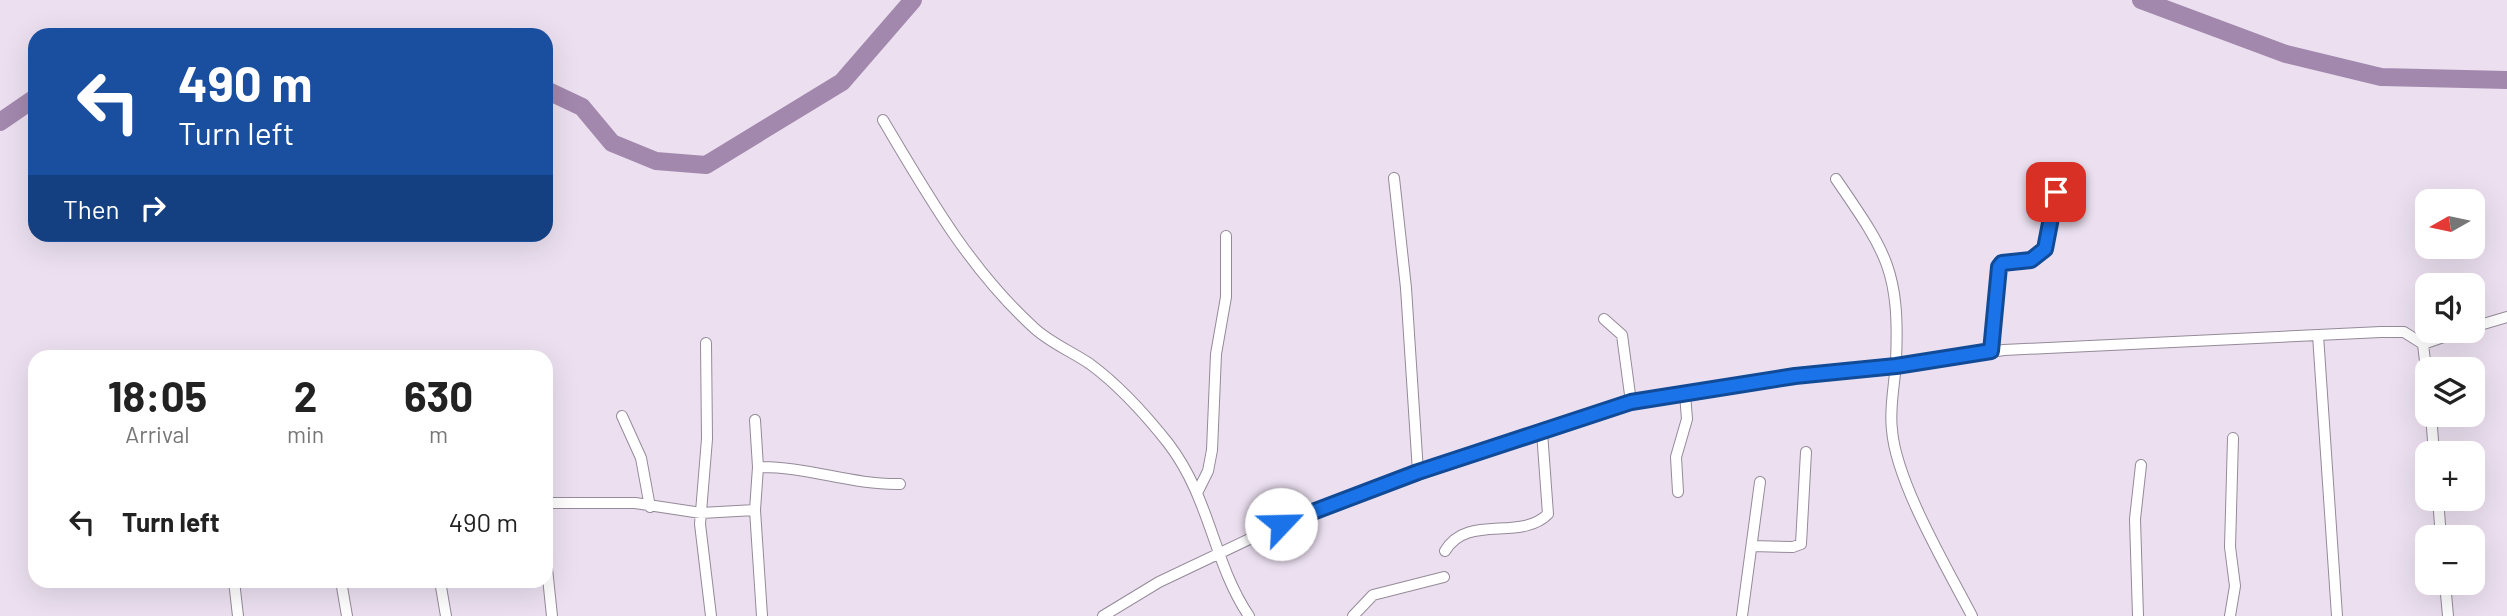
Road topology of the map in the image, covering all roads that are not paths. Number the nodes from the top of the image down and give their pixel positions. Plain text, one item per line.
1 (883, 120) dead end
2 (1394, 178) dead end
3 (1836, 179) dead end
4 (2056, 192) dead end
5 (1226, 236) dead end
6 (2507, 317) edge
7 (1604, 318) dead end
8 (2485, 323) edge
9 (2318, 335) junction
10 (706, 343) dead end
11 (2426, 343) edge
12 (2423, 344) junction
13 (1991, 351) junction
14 (2425, 357) edge
15 (1896, 366) junction
16 (1685, 394) junction
17 (1631, 402) junction
18 (622, 416) dead end
19 (755, 420) dead end
20 (1542, 432) junction
21 (2234, 438) dead end
22 (1806, 452) dead end
23 (2141, 465) dead end
24 (758, 467) junction
25 (1418, 472) junction
26 (1760, 482) dead end
27 (900, 484) dead end
28 (1198, 491) junction
29 (1678, 492) dead end
30 (553, 503) edge
31 (650, 507) junction
32 (755, 510) junction
33 (701, 513) junction
34 (1752, 546) junction
35 (1445, 551) dead end
36 (1222, 553) junction
37 (1444, 577) dead end
38 (235, 588) edge
39 (342, 588) edge
40 (441, 588) edge
41 (549, 588) edge
42 (2446, 595) edge
43 (238, 616) edge
44 (347, 616) edge
45 (446, 616) edge
46 (552, 616) edge
47 (711, 616) edge
48 (762, 616) edge
49 (1103, 616) edge
50 (1249, 616) edge
51 (1353, 616) edge
52 (1742, 616) edge
53 (1972, 616) edge
54 (2137, 616) edge
55 (2230, 616) edge
56 (2337, 616) edge
57 (2448, 616) edge

1 - 28 street
2 - 25 street
3 - 15 street
4 - 13 street
5 - 28 street
6 - 8 street
7 - 17 street
9 - 12 street
9 - 13 street
9 - 56 street
10 - 33 street
11 - 12 street
12 - 14 street
13 - 15 street
15 - 16 street
15 - 53 street
16 - 17 street
16 - 29 street
17 - 20 street
18 - 31 street
19 - 24 street
20 - 25 street
20 - 35 street
21 - 55 street
22 - 34 street
23 - 54 street
24 - 27 street
24 - 32 street
25 - 36 street
26 - 34 street
28 - 36 street
30 - 31 street
31 - 33 street
32 - 33 street
32 - 48 street
33 - 47 street
34 - 52 street
36 - 49 street
36 - 50 street
37 - 51 street
38 - 43 street
39 - 44 street
40 - 45 street
41 - 46 street
42 - 57 street

